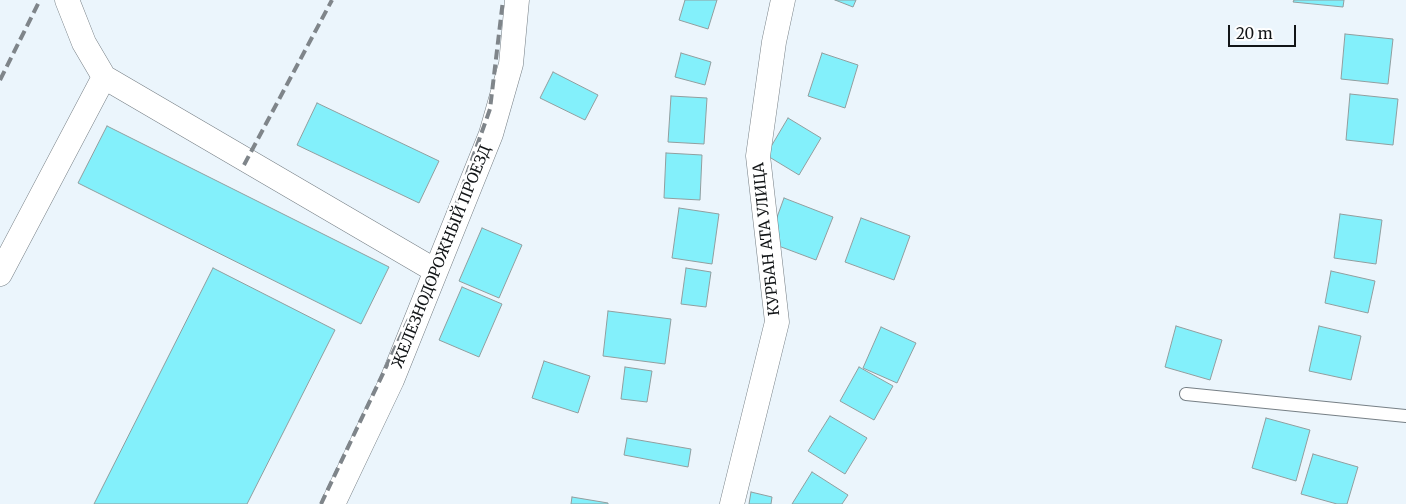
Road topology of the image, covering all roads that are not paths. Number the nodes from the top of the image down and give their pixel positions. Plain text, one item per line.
1 (67, 0) edge
2 (518, 0) edge
3 (783, 0) edge
4 (104, 78) junction
5 (436, 271) junction
6 (0, 274) edge
7 (1186, 394) dead end
8 (1406, 416) edge
9 (333, 504) edge
10 (732, 504) edge

1 - 4 street
2 - 5 street, ЖЕЛЕЗНОДОРОЖНЫЙ ПРОЕЗД
3 - 10 street, КУРБАН АТА УЛИЦА
4 - 5 street
4 - 6 street
5 - 9 street, ЖЕЛЕЗНОДОРОЖНЫЙ ПРОЕЗД
7 - 8 lane

